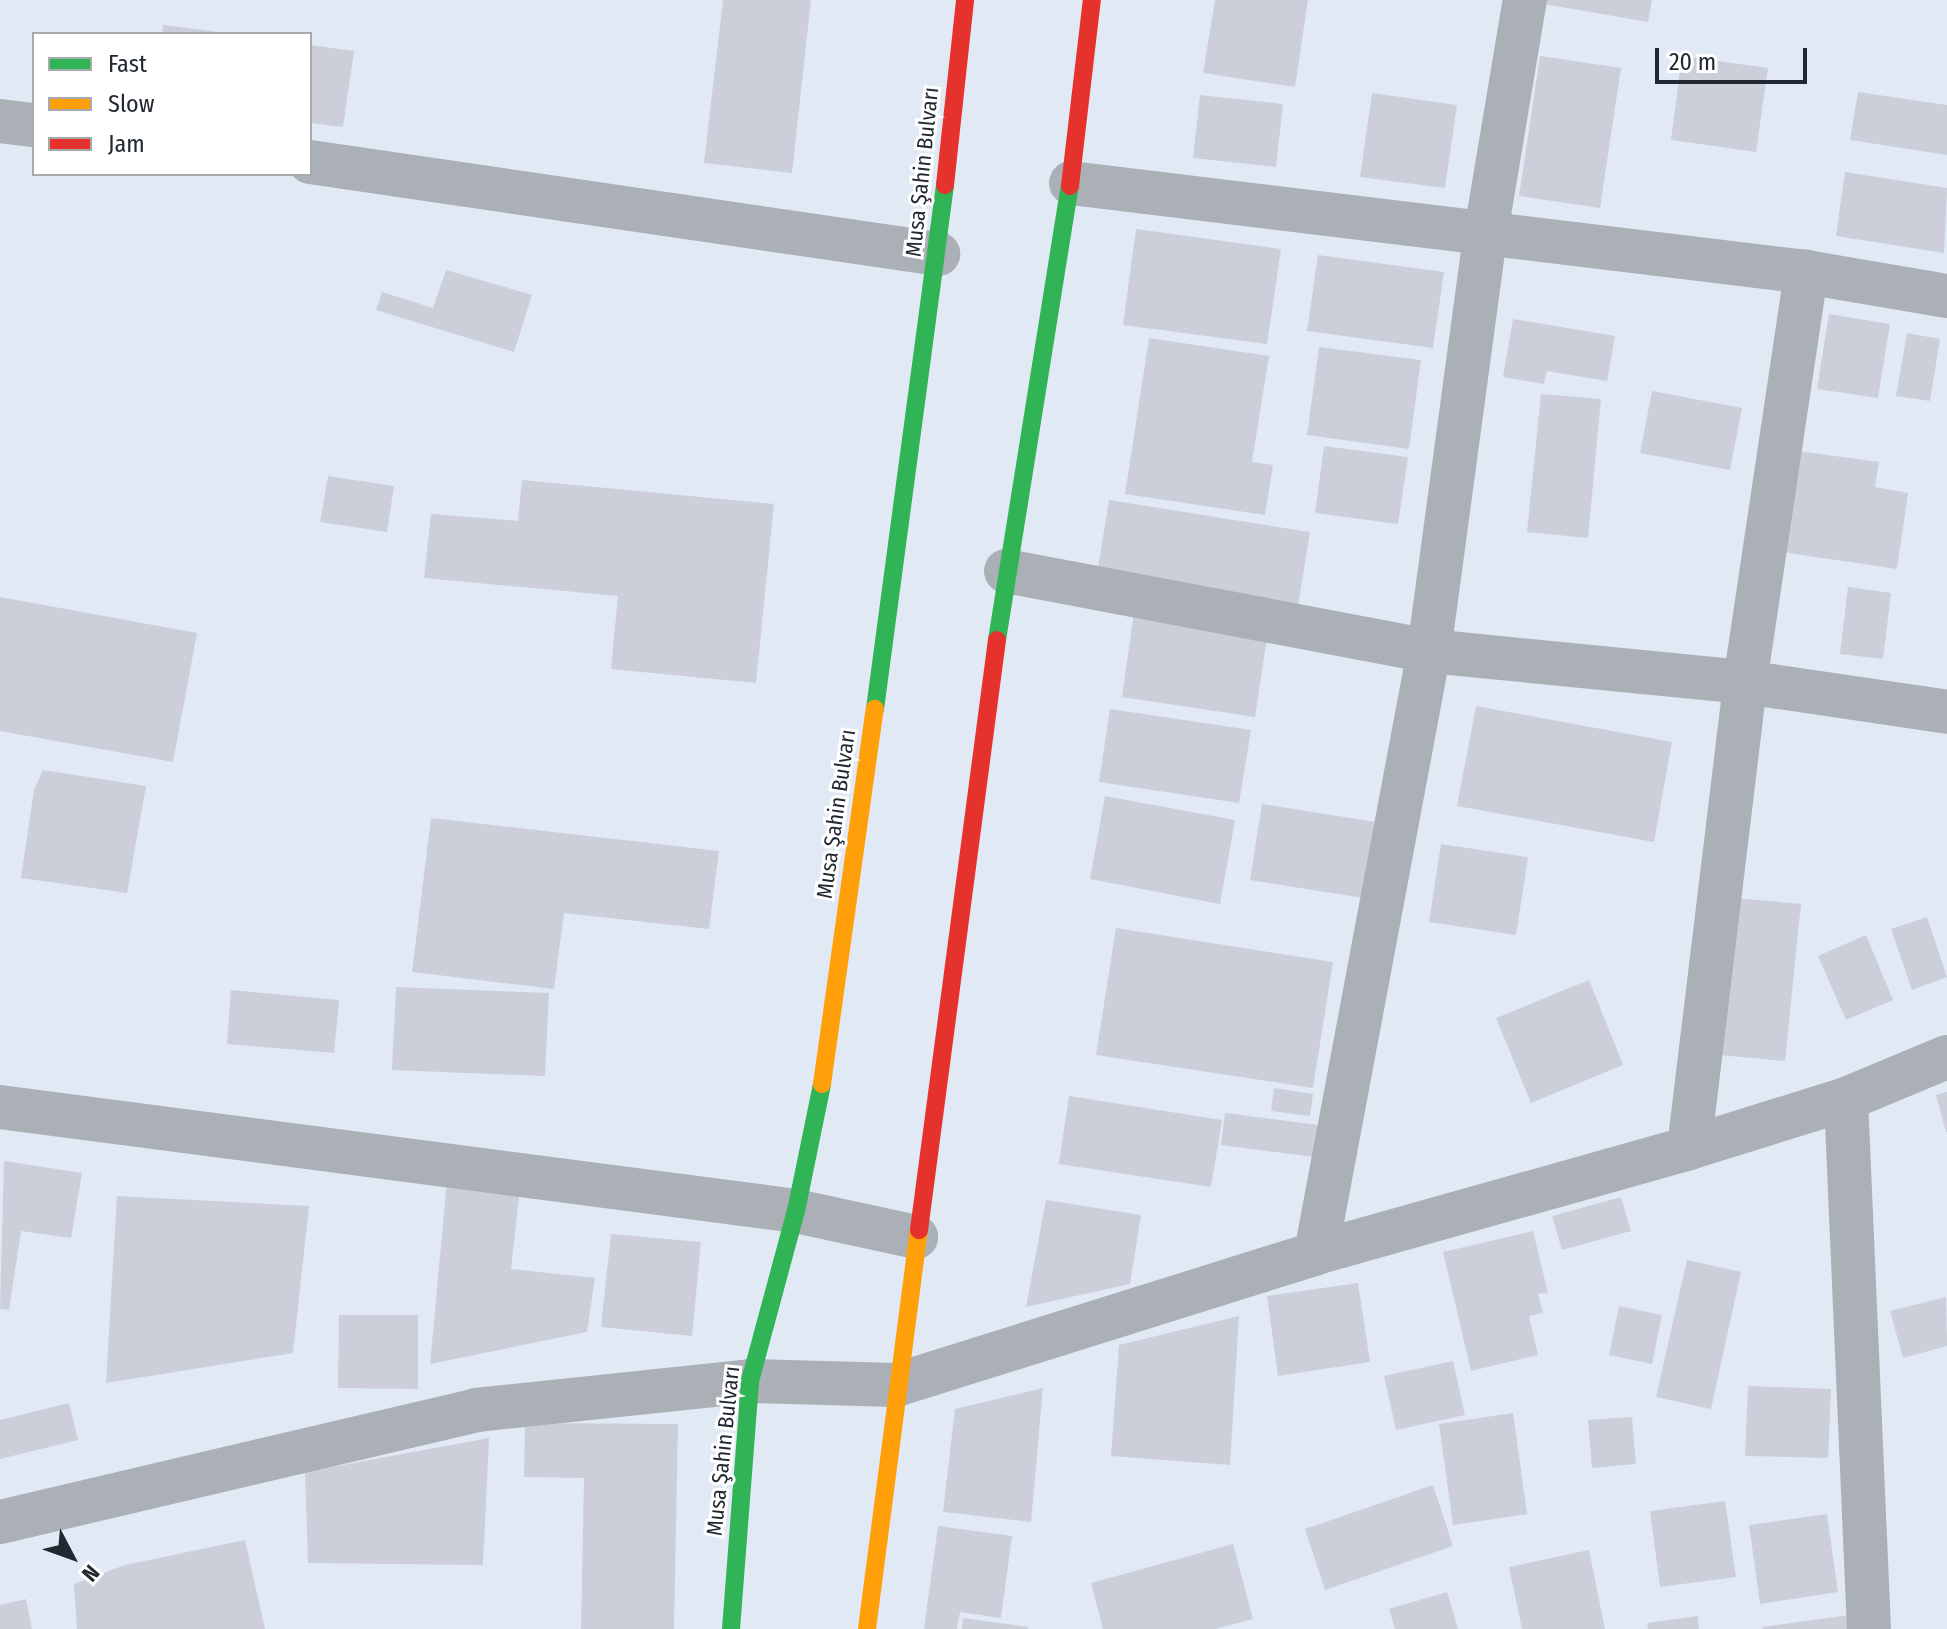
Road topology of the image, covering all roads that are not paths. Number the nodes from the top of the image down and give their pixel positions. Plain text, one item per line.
1 (965, 0) edge
2 (1092, 0) edge
3 (1525, 0) edge
4 (938, 54) dead end
5 (0, 121) edge
6 (32, 125) edge
7 (312, 162) edge
8 (1071, 183) junction
9 (1486, 232) junction
10 (938, 254) junction
11 (1806, 272) junction
12 (1947, 296) edge
13 (1006, 571) junction
14 (1429, 651) junction
15 (1745, 682) junction
16 (1947, 712) edge
17 (1947, 1057) edge
18 (1846, 1099) junction
19 (0, 1107) edge
20 (1689, 1148) junction
21 (796, 1211) junction
22 (916, 1237) junction
23 (1316, 1253) junction
24 (750, 1381) junction
25 (896, 1385) junction
26 (0, 1522) edge
27 (731, 1629) edge
28 (867, 1629) edge
29 (1869, 1629) edge

1 - 10 main road, Musa Şahin Bulvarı
2 - 8 main road
3 - 9 street
4 - 10 main road
5 - 6 street
7 - 10 street
8 - 9 street
8 - 13 main road
9 - 11 street
9 - 14 street
10 - 21 main road, Musa Şahin Bulvarı
11 - 12 street
11 - 15 street
13 - 14 street
13 - 22 main road
14 - 15 street
14 - 23 street
15 - 16 street
15 - 20 street
17 - 18 street
18 - 20 street
18 - 29 street
19 - 21 street
20 - 23 street
21 - 22 street
21 - 24 main road, Musa Şahin Bulvarı
22 - 25 main road
23 - 25 street
24 - 25 street
24 - 26 street
24 - 27 main road, Musa Şahin Bulvarı
25 - 28 main road

